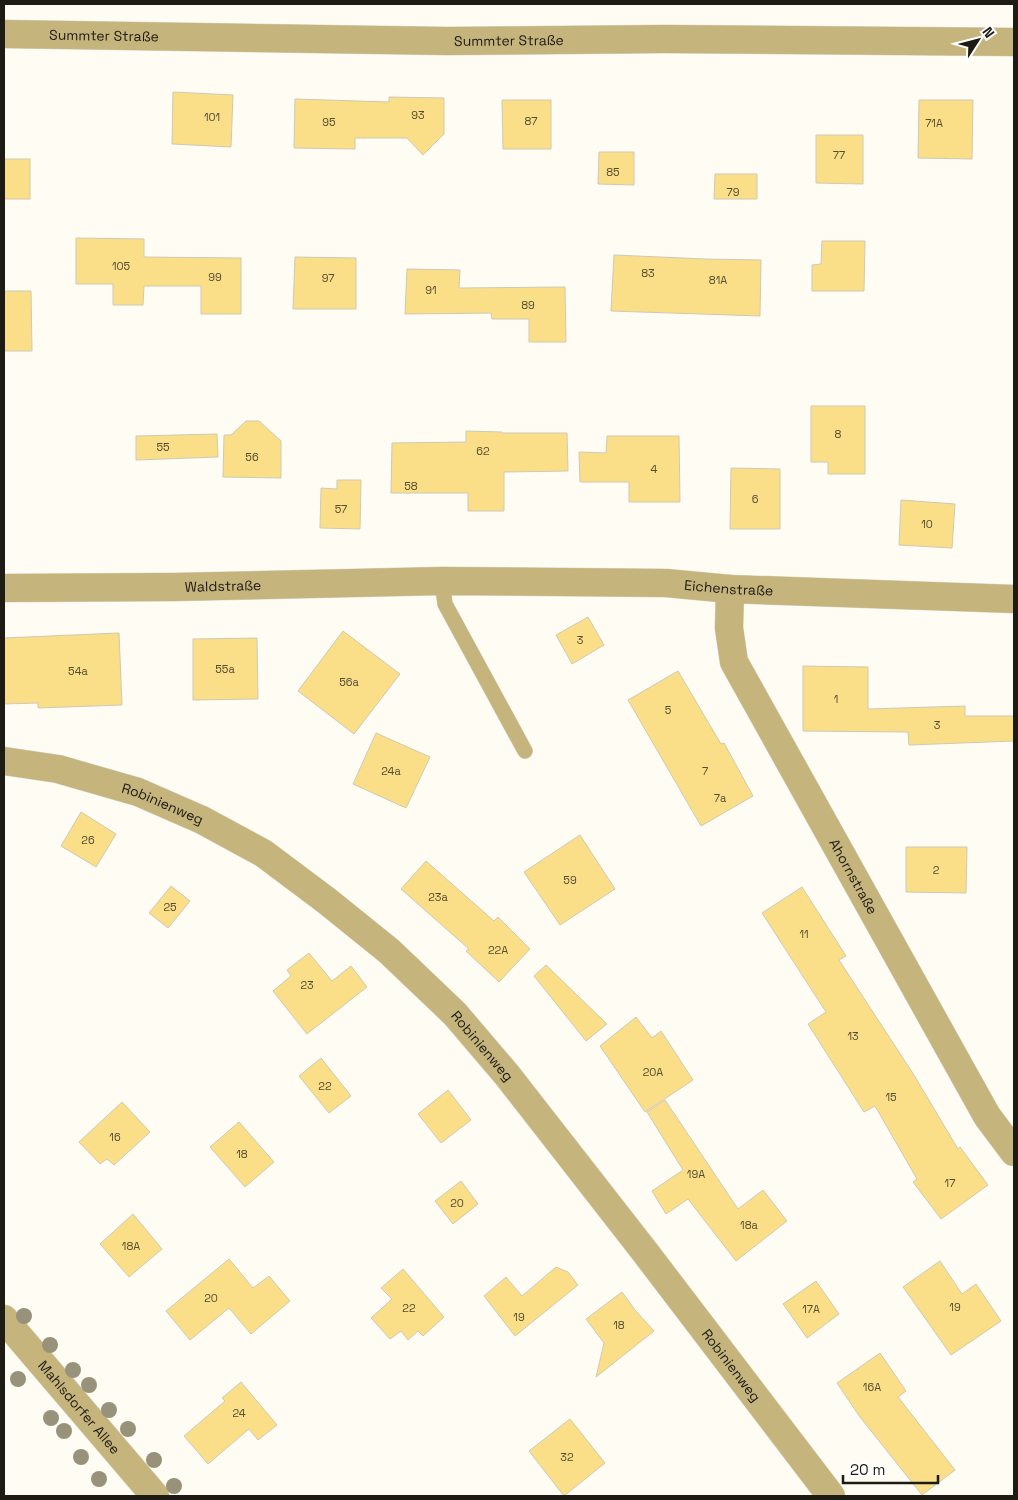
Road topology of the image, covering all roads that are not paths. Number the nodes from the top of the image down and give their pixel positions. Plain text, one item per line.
1 (4, 34) edge
2 (1014, 42) edge
3 (442, 581) junction
4 (4, 588) edge
5 (730, 589) junction
6 (1014, 599) edge
7 (525, 751) dead end
8 (4, 761) edge
9 (1014, 1152) edge
10 (4, 1319) edge
11 (155, 1496) edge
12 (831, 1496) edge

1 - 2 street, Summter Straße
3 - 4 street, Waldstraße
3 - 5 street, Eichenstraße
3 - 7 lane
5 - 6 street, Eichenstraße
5 - 9 street, Ahornstraße
8 - 12 street, Robinienweg
10 - 11 street, Mahlsdorfer Allee

